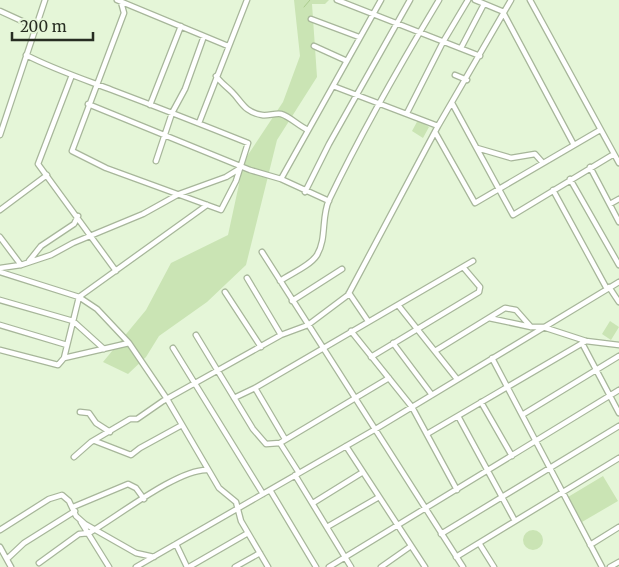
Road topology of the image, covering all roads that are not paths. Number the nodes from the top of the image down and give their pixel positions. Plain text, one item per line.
1 (44, 0) edge
2 (247, 0) edge
3 (337, 0) edge
4 (381, 0) edge
5 (410, 0) edge
6 (439, 0) edge
7 (468, 0) edge
8 (475, 0) edge
9 (511, 0) edge
10 (530, 0) edge
11 (119, 1) edge
12 (129, 2) edge
13 (484, 4) junction
14 (0, 12) edge
15 (504, 13) junction
16 (373, 15) junction
17 (311, 19) dead end
18 (396, 24) junction
19 (181, 26) junction
20 (35, 27) junction
21 (420, 32) junction
22 (204, 36) junction
23 (359, 37) junction
24 (444, 42) junction
25 (228, 46) junction
26 (314, 46) dead end
27 (461, 48) junction
28 (26, 55) junction
29 (480, 56) junction
30 (347, 61) junction
31 (72, 74) junction
32 (455, 75) dead end
33 (216, 76) junction
34 (467, 80) junction
35 (97, 84) junction
36 (333, 86) junction
37 (357, 94) junction
38 (452, 103) junction
39 (88, 104) junction
40 (379, 104) junction
41 (150, 105) junction
42 (172, 113) junction
43 (407, 113) junction
44 (199, 123) junction
45 (438, 126) junction
46 (308, 130) junction
47 (600, 130) junction
48 (435, 132) junction
49 (0, 135) edge
50 (165, 136) junction
51 (574, 146) junction
52 (477, 148) junction
53 (614, 154) junction
54 (156, 161) dead end
55 (619, 162) edge
56 (542, 163) junction
57 (241, 167) junction
58 (590, 167) junction
59 (47, 175) junction
60 (570, 178) junction
61 (281, 180) junction
62 (499, 189) junction
63 (553, 190) junction
64 (305, 192) junction
65 (179, 194) junction
66 (619, 199) edge
67 (328, 202) junction
68 (610, 204) junction
69 (208, 205) junction
70 (0, 210) edge
71 (78, 216) junction
72 (619, 222) edge
73 (91, 235) junction
74 (0, 237) edge
75 (262, 252) dead end
76 (472, 261) dead end
77 (28, 262) junction
78 (21, 265) junction
79 (619, 265) edge
80 (463, 267) junction
81 (0, 268) edge
82 (342, 270) dead end
83 (116, 271) junction
84 (0, 272) edge
85 (247, 278) dead end
86 (280, 280) junction
87 (619, 282) edge
88 (608, 288) junction
89 (225, 292) dead end
90 (349, 293) junction
91 (79, 297) junction
92 (0, 300) edge
93 (292, 301) junction
94 (619, 302) edge
95 (398, 306) junction
96 (489, 318) junction
97 (72, 321) junction
98 (368, 321) junction
99 (0, 325) edge
100 (308, 326) junction
101 (531, 327) junction
102 (543, 327) junction
103 (418, 330) junction
104 (351, 331) junction
105 (534, 333) junction
106 (196, 335) dead end
107 (281, 335) junction
108 (584, 342) junction
109 (129, 343) junction
110 (393, 343) junction
111 (619, 345) edge
112 (67, 346) junction
113 (261, 347) junction
114 (173, 348) dead end
115 (104, 349) junction
116 (322, 349) junction
117 (0, 350) edge
118 (435, 351) junction
119 (619, 356) edge
120 (371, 357) junction
121 (64, 358) junction
122 (492, 358) junction
123 (596, 370) junction
124 (217, 371) junction
125 (389, 378) junction
126 (457, 379) junction
127 (195, 384) junction
128 (507, 386) junction
129 (255, 388) junction
130 (619, 390) edge
131 (432, 395) junction
132 (610, 395) junction
133 (234, 398) junction
134 (353, 398) junction
135 (167, 399) junction
136 (481, 402) junction
137 (412, 407) junction
138 (80, 412) dead end
139 (619, 413) edge
140 (522, 415) junction
141 (458, 416) junction
142 (182, 425) junction
143 (619, 426) edge
144 (374, 430) junction
145 (110, 432) junction
146 (427, 434) junction
147 (285, 439) junction
148 (96, 441) junction
149 (536, 441) junction
150 (280, 443) junction
151 (346, 446) junction
152 (512, 456) junction
153 (74, 457) dead end
154 (619, 458) edge
155 (550, 468) junction
156 (208, 470) junction
157 (488, 471) junction
158 (363, 472) junction
159 (297, 474) junction
160 (270, 490) junction
161 (457, 490) junction
162 (563, 492) junction
163 (263, 494) junction
164 (379, 497) junction
165 (502, 497) junction
166 (144, 499) junction
167 (313, 503) junction
168 (239, 508) junction
169 (74, 509) junction
170 (425, 510) junction
171 (81, 521) junction
172 (515, 521) junction
173 (398, 526) junction
174 (327, 527) junction
175 (618, 528) edge
176 (96, 529) junction
177 (0, 530) edge
178 (248, 533) junction
179 (86, 534) junction
180 (441, 534) junction
181 (619, 535) edge
182 (479, 542) junction
183 (176, 544) junction
184 (590, 545) junction
185 (412, 546) junction
186 (0, 547) edge
187 (258, 551) junction
188 (2, 554) edge
189 (154, 557) junction
190 (456, 557) junction
191 (345, 558) junction
192 (6, 559) junction
193 (619, 562) edge
194 (39, 563) dead end
195 (11, 567) edge
196 (109, 567) edge
197 (136, 567) edge
198 (188, 567) edge
199 (235, 567) edge
200 (268, 567) edge
201 (316, 567) edge
202 (330, 567) edge
203 (351, 567) edge
204 (381, 567) edge
205 (425, 567) edge
206 (462, 567) edge
207 (494, 567) edge
208 (602, 567) edge
209 (610, 567) edge

1 - 20 street
2 - 25 street
3 - 16 street
4 - 16 street
5 - 18 street
6 - 21 street
7 - 24 street
8 - 13 street
9 - 15 street
10 - 47 street
11 - 12 street
11 - 35 street
12 - 19 street
13 - 15 street
13 - 27 street
14 - 20 street
15 - 29 street
15 - 51 street
16 - 18 street
16 - 23 street
17 - 23 street
18 - 21 street
18 - 37 street
19 - 22 street
19 - 41 street
20 - 28 street
21 - 24 street
21 - 40 street
22 - 25 street
22 - 42 street
23 - 30 street
24 - 27 street
24 - 43 street
25 - 33 street
26 - 30 street
27 - 29 street
28 - 31 street
28 - 49 street
29 - 34 street
30 - 36 street
31 - 35 street
31 - 59 street
32 - 34 street
33 - 44 street
33 - 46 street
34 - 38 street
35 - 39 street
35 - 41 street
36 - 37 street
36 - 46 street
37 - 40 street
37 - 64 street
38 - 45 street
38 - 52 street
39 - 50 street
39 - 65 street
40 - 43 street
40 - 67 street
41 - 42 street
42 - 44 street
42 - 50 street
43 - 45 street
44 - 57 street
45 - 48 street
46 - 61 street
47 - 51 street
47 - 53 street
48 - 62 street
48 - 90 street
50 - 54 street
50 - 57 street
51 - 56 street
52 - 56 street
52 - 62 street
53 - 55 street
53 - 58 street
56 - 62 street
57 - 61 street
57 - 65 street
57 - 69 street
58 - 60 street
58 - 68 street
59 - 70 street
59 - 71 street
60 - 63 street
60 - 79 street
61 - 64 street
62 - 63 street
63 - 88 street
64 - 67 street
65 - 69 street
65 - 73 street
66 - 68 street
67 - 86 street
68 - 72 street
69 - 83 street
71 - 73 street
71 - 77 street
73 - 77 street
73 - 83 street
74 - 78 street
75 - 86 street
76 - 80 street
77 - 78 street
78 - 81 street
80 - 95 street
80 - 103 street
82 - 93 street
83 - 91 street
84 - 91 street
85 - 107 street
86 - 93 street
87 - 88 street
88 - 94 street
88 - 102 street
89 - 113 street
90 - 98 street
90 - 100 street
91 - 97 street
91 - 109 street
92 - 97 street
93 - 100 street
95 - 98 street
95 - 103 street
96 - 101 street
96 - 101 street
96 - 118 street
97 - 112 street
97 - 115 street
98 - 104 street
99 - 112 street
100 - 107 street
100 - 116 street
101 - 102 street
101 - 105 street
102 - 105 street
102 - 108 street
103 - 110 street
103 - 118 street
104 - 116 street
104 - 120 street
105 - 122 street
106 - 124 street
107 - 113 street
108 - 111 street
108 - 123 street
108 - 128 street
109 - 115 street
109 - 135 street
110 - 120 street
110 - 131 street
112 - 121 street
113 - 124 street
114 - 127 street
115 - 121 street
116 - 129 street
116 - 134 street
117 - 121 street
118 - 126 street
119 - 123 street
120 - 125 street
122 - 126 street
122 - 128 street
123 - 132 street
123 - 140 street
124 - 127 street
124 - 133 street
125 - 134 street
125 - 137 street
126 - 131 street
127 - 135 street
127 - 163 street
128 - 136 street
128 - 140 street
129 - 133 street
129 - 147 street
130 - 132 street
131 - 137 street
132 - 139 street
132 - 149 street
133 - 150 street
134 - 144 street
134 - 147 street
135 - 142 street
135 - 145 street
136 - 141 street
136 - 152 street
137 - 144 street
137 - 146 street
138 - 145 street
140 - 149 street
141 - 146 street
141 - 157 street
142 - 148 street
142 - 156 street
143 - 155 street
144 - 151 street
144 - 170 street
145 - 148 street
146 - 161 street
147 - 150 street
148 - 153 street
149 - 152 street
149 - 155 street
150 - 159 street
151 - 158 street
151 - 159 street
152 - 157 street
154 - 162 street
155 - 162 street
155 - 165 street
156 - 166 street
156 - 168 street
157 - 161 street
157 - 165 street
158 - 164 street
158 - 167 street
159 - 160 street
159 - 167 street
160 - 163 street
160 - 201 street
161 - 170 street
162 - 172 street
162 - 184 street
163 - 168 street
164 - 173 street
164 - 174 street
165 - 172 street
165 - 180 street
166 - 169 street
166 - 176 street
167 - 174 street
168 - 178 street
168 - 183 street
169 - 171 street
169 - 177 street
169 - 192 street
170 - 173 street
170 - 180 street
171 - 176 street
171 - 179 street
172 - 182 street
173 - 185 street
173 - 191 street
174 - 191 street
175 - 181 street
175 - 184 street
176 - 179 street
176 - 189 street
178 - 187 street
178 - 198 street
179 - 194 street
179 - 196 street
180 - 190 street
182 - 190 street
182 - 207 street
183 - 189 street
183 - 198 street
184 - 208 street
185 - 204 street
185 - 205 street
186 - 188 street
187 - 199 street
187 - 200 street
188 - 192 street
189 - 197 street
190 - 206 street
191 - 202 street
191 - 203 street
192 - 195 street
193 - 209 street

